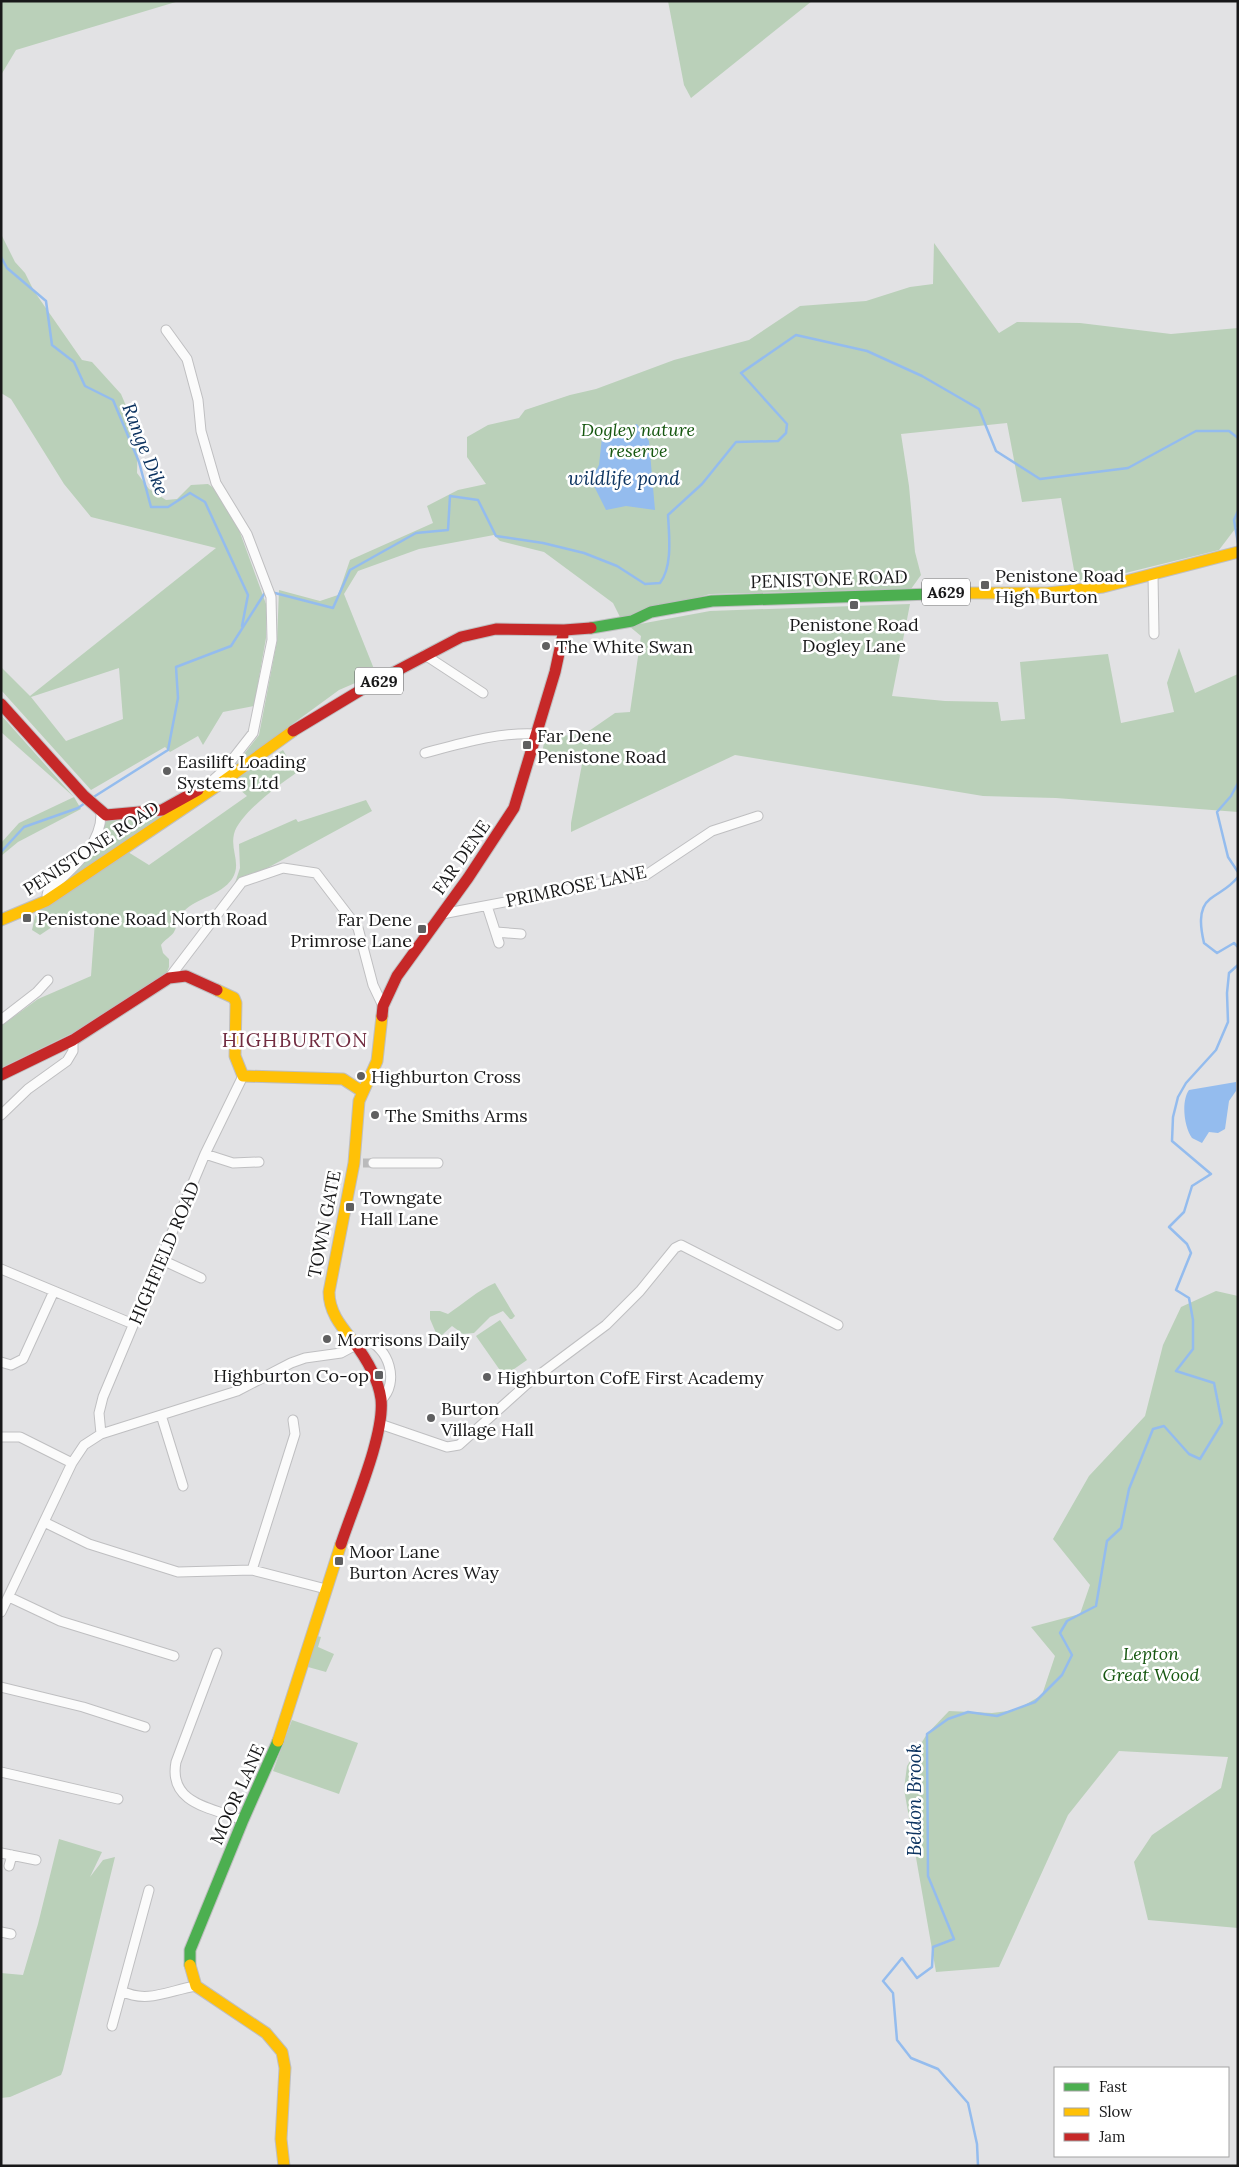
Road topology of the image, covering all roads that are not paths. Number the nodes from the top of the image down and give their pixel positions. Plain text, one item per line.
1 (166, 330) dead end
2 (1238, 552) edge
3 (1153, 575) junction
4 (564, 630) junction
5 (1154, 634) dead end
6 (425, 655) junction
7 (483, 693) dead end
8 (1, 704) edge
9 (536, 734) junction
10 (425, 753) dead end
11 (214, 788) junction
12 (98, 810) junction
13 (758, 816) dead end
14 (46, 900) junction
15 (487, 906) junction
16 (442, 914) junction
17 (1, 920) edge
18 (496, 932) junction
19 (521, 934) dead end
20 (500, 943) dead end
21 (169, 978) junction
22 (48, 980) dead end
23 (383, 1006) junction
24 (1, 1020) edge
25 (73, 1040) junction
26 (1, 1075) edge
27 (243, 1076) junction
28 (363, 1092) junction
29 (1, 1115) edge
30 (205, 1154) junction
31 (259, 1162) dead end
32 (363, 1163) junction
33 (438, 1163) dead end
34 (160, 1259) junction
35 (1, 1268) edge
36 (202, 1278) dead end
37 (54, 1291) junction
38 (133, 1324) junction
39 (838, 1325) dead end
40 (356, 1344) junction
41 (1, 1362) edge
42 (381, 1400) junction
43 (161, 1415) junction
44 (293, 1420) dead end
45 (380, 1424) junction
46 (101, 1434) junction
47 (1, 1437) edge
48 (72, 1463) junction
49 (183, 1486) dead end
50 (44, 1522) junction
51 (252, 1570) junction
52 (326, 1589) junction
53 (8, 1597) junction
54 (1, 1612) edge
55 (217, 1653) dead end
56 (174, 1656) dead end
57 (1, 1687) edge
58 (145, 1727) dead end
59 (1, 1772) edge
60 (118, 1799) dead end
61 (243, 1820) junction
62 (1, 1853) edge
63 (12, 1855) junction
64 (36, 1860) dead end
65 (9, 1866) dead end
66 (149, 1890) dead end
67 (1, 1932) edge
68 (11, 1934) dead end
69 (196, 1986) junction
70 (122, 1991) junction
71 (124, 2020) dead end
72 (284, 2166) edge

1 - 11 street
2 - 3 main road, PENISTONE ROAD / A629
3 - 4 main road, PENISTONE ROAD / A629
3 - 5 street
4 - 6 main road, PENISTONE ROAD / A629
4 - 9 main road, FAR DENE
6 - 7 street
6 - 11 main road, PENISTONE ROAD / A629
8 - 12 main road
9 - 10 street
9 - 16 main road, FAR DENE
11 - 12 main road
11 - 14 main road, PENISTONE ROAD / A629
12 - 14 street
13 - 15 street, PRIMROSE LANE
14 - 17 main road, PENISTONE ROAD / A629
15 - 16 street, PRIMROSE LANE
15 - 18 street
16 - 23 main road, FAR DENE
18 - 19 street
18 - 20 street
21 - 23 street
21 - 25 main road
21 - 27 main road
22 - 24 street
23 - 28 main road, FAR DENE
25 - 26 main road
25 - 29 street
27 - 28 main road
27 - 30 street, HIGHFIELD ROAD
28 - 32 main road, TOWN GATE
30 - 31 street
30 - 34 street, HIGHFIELD ROAD
32 - 33 street
32 - 40 main road, TOWN GATE
34 - 36 street
34 - 38 street, HIGHFIELD ROAD
35 - 37 street
37 - 38 street
37 - 41 street
38 - 46 street, HIGHFIELD ROAD
39 - 45 street
40 - 42 main road, MOOR LANE
40 - 42 street, MOOR LANE
40 - 43 street
42 - 45 main road, MOOR LANE
43 - 46 street
43 - 49 street
44 - 51 street
45 - 52 main road, MOOR LANE
46 - 48 street
47 - 48 street
48 - 50 street
50 - 51 street
50 - 53 street
51 - 52 street
52 - 61 main road, MOOR LANE
53 - 54 street
53 - 56 street
55 - 61 street
57 - 58 street
59 - 60 street
61 - 69 main road, MOOR LANE
62 - 63 street
63 - 64 street
63 - 65 street
66 - 70 street
67 - 68 street
69 - 70 street
69 - 72 main road
70 - 71 street

